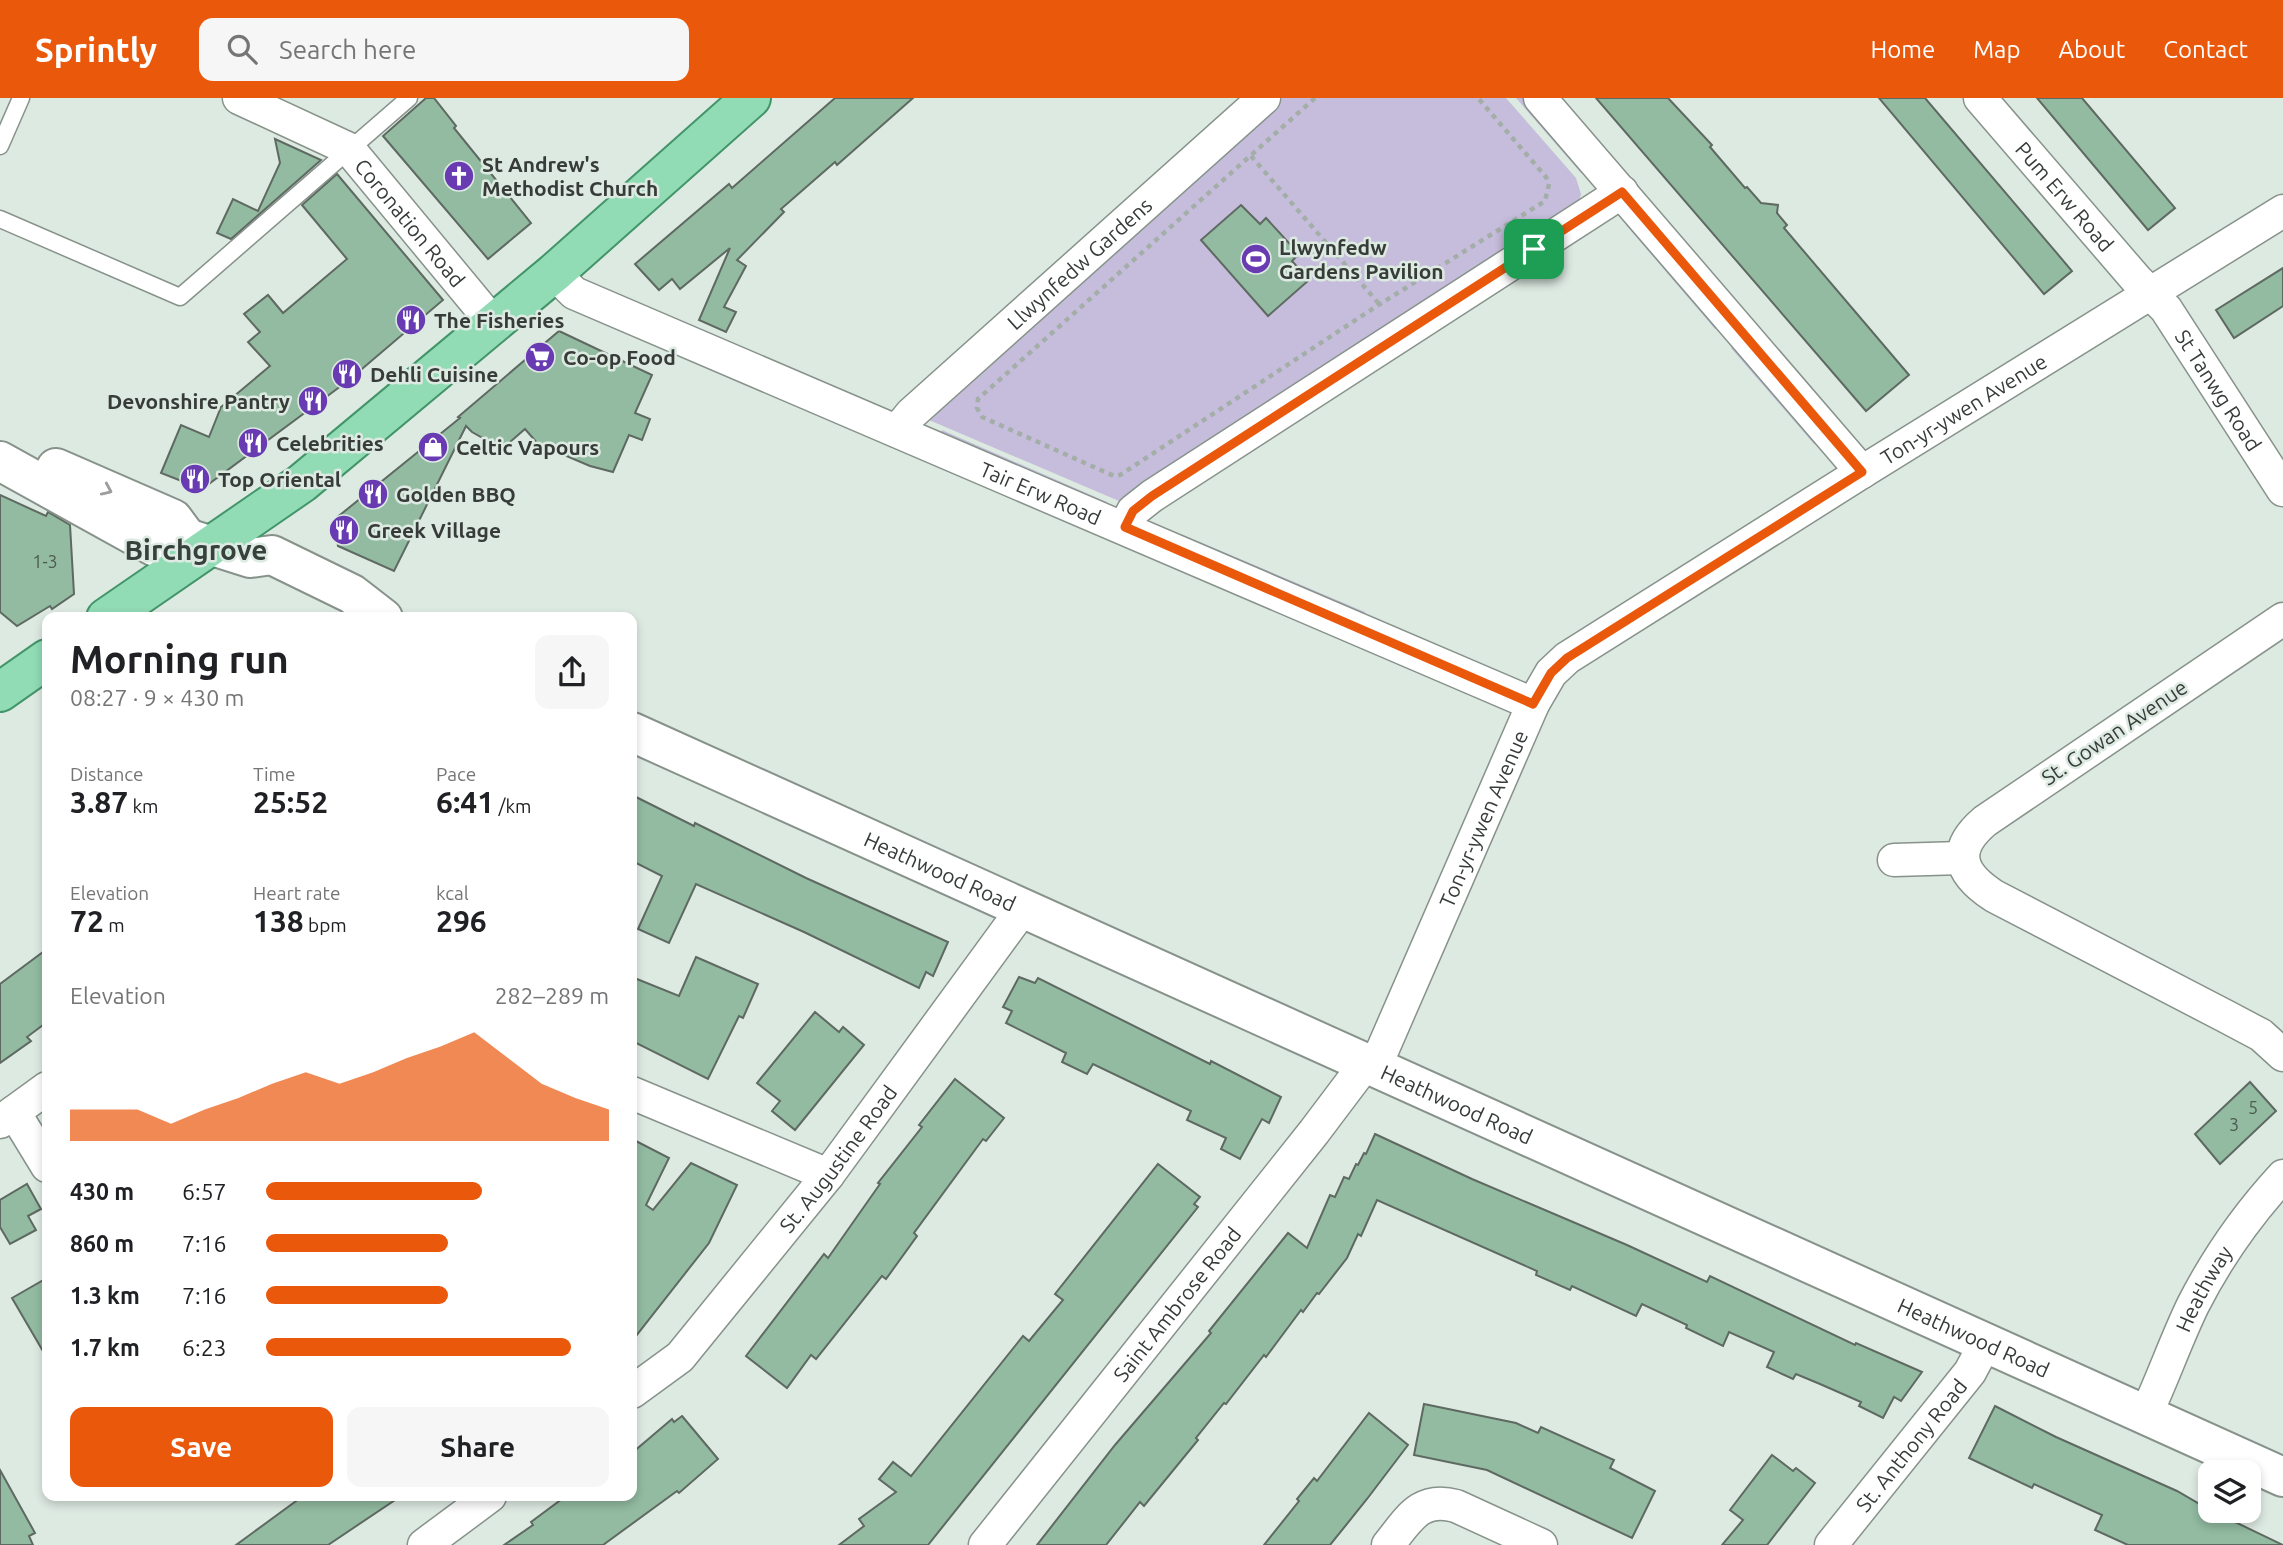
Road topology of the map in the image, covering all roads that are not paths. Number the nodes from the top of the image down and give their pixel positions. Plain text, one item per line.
1 (21, 98) edge
2 (239, 98) edge
3 (408, 98) edge
4 (751, 98) edge
5 (1264, 98) edge
6 (1540, 98) edge
7 (1980, 98) edge
8 (0, 146) edge
9 (349, 149) junction
10 (1622, 192) junction
11 (2283, 211) edge
12 (0, 219) edge
13 (554, 273) junction
14 (2151, 294) junction
15 (494, 324) junction
16 (897, 431) junction
17 (0, 443) edge
18 (0, 461) edge
19 (1862, 472) junction
20 (2283, 490) edge
21 (1125, 527) junction
22 (200, 541) junction
23 (250, 558) junction
24 (113, 612) edge
25 (341, 612) edge
26 (375, 612) edge
27 (2283, 619) edge
28 (42, 663) edge
29 (0, 692) edge
30 (1533, 704) junction
31 (637, 734) edge
32 (1962, 858) junction
33 (1894, 860) dead end
34 (1024, 907) junction
35 (2283, 1055) edge
36 (1370, 1065) junction
37 (42, 1092) edge
38 (637, 1095) edge
39 (7, 1117) edge
40 (42, 1160) edge
41 (828, 1175) junction
42 (2283, 1176) edge
43 (1986, 1342) junction
44 (637, 1388) edge
45 (2146, 1414) junction
46 (2283, 1477) edge
47 (483, 1501) edge
48 (424, 1545) edge
49 (985, 1545) edge
50 (1388, 1545) edge
51 (1541, 1545) edge
52 (1831, 1545) edge

1 - 8 lane
2 - 9 street, Coronation Road
3 - 9 lane
4 - 13 main road
5 - 16 street, Llwynfedw Gardens
6 - 10 street
7 - 14 street, Pum Erw Road
9 - 12 lane
9 - 15 street, Coronation Road
10 - 19 street
10 - 21 street
11 - 14 street, Ton-yr-ywen Avenue
13 - 15 main road
13 - 16 street, Tair Erw Road
14 - 19 street, Ton-yr-ywen Avenue
14 - 20 street, St Tanwg Road
15 - 22 main road
16 - 21 street, Tair Erw Road
17 -> 22 street
18 - 22 street
19 - 30 street, Ton-yr-ywen Avenue
21 - 30 street, Tair Erw Road
22 - 23 street
22 - 24 main road
23 - 25 street
23 - 26 street
27 - 32 street, St. Gowan Avenue
28 - 29 main road
30 - 36 street, Ton-yr-ywen Avenue
31 - 34 street, Heathwood Road
32 - 33 street
32 - 35 street
34 - 36 street, Heathwood Road
34 - 41 street, St. Augustine Road
36 - 43 street, Heathwood Road
36 - 49 street, Saint Ambrose Road
37 - 39 street
38 - 41 street
39 - 40 street
41 - 44 street, St. Augustine Road
42 - 45 street, Heathway
43 - 45 street, Heathwood Road
43 - 52 street, St. Anthony Road
45 - 46 street, Heathwood Road
47 - 48 street
50 - 51 street

